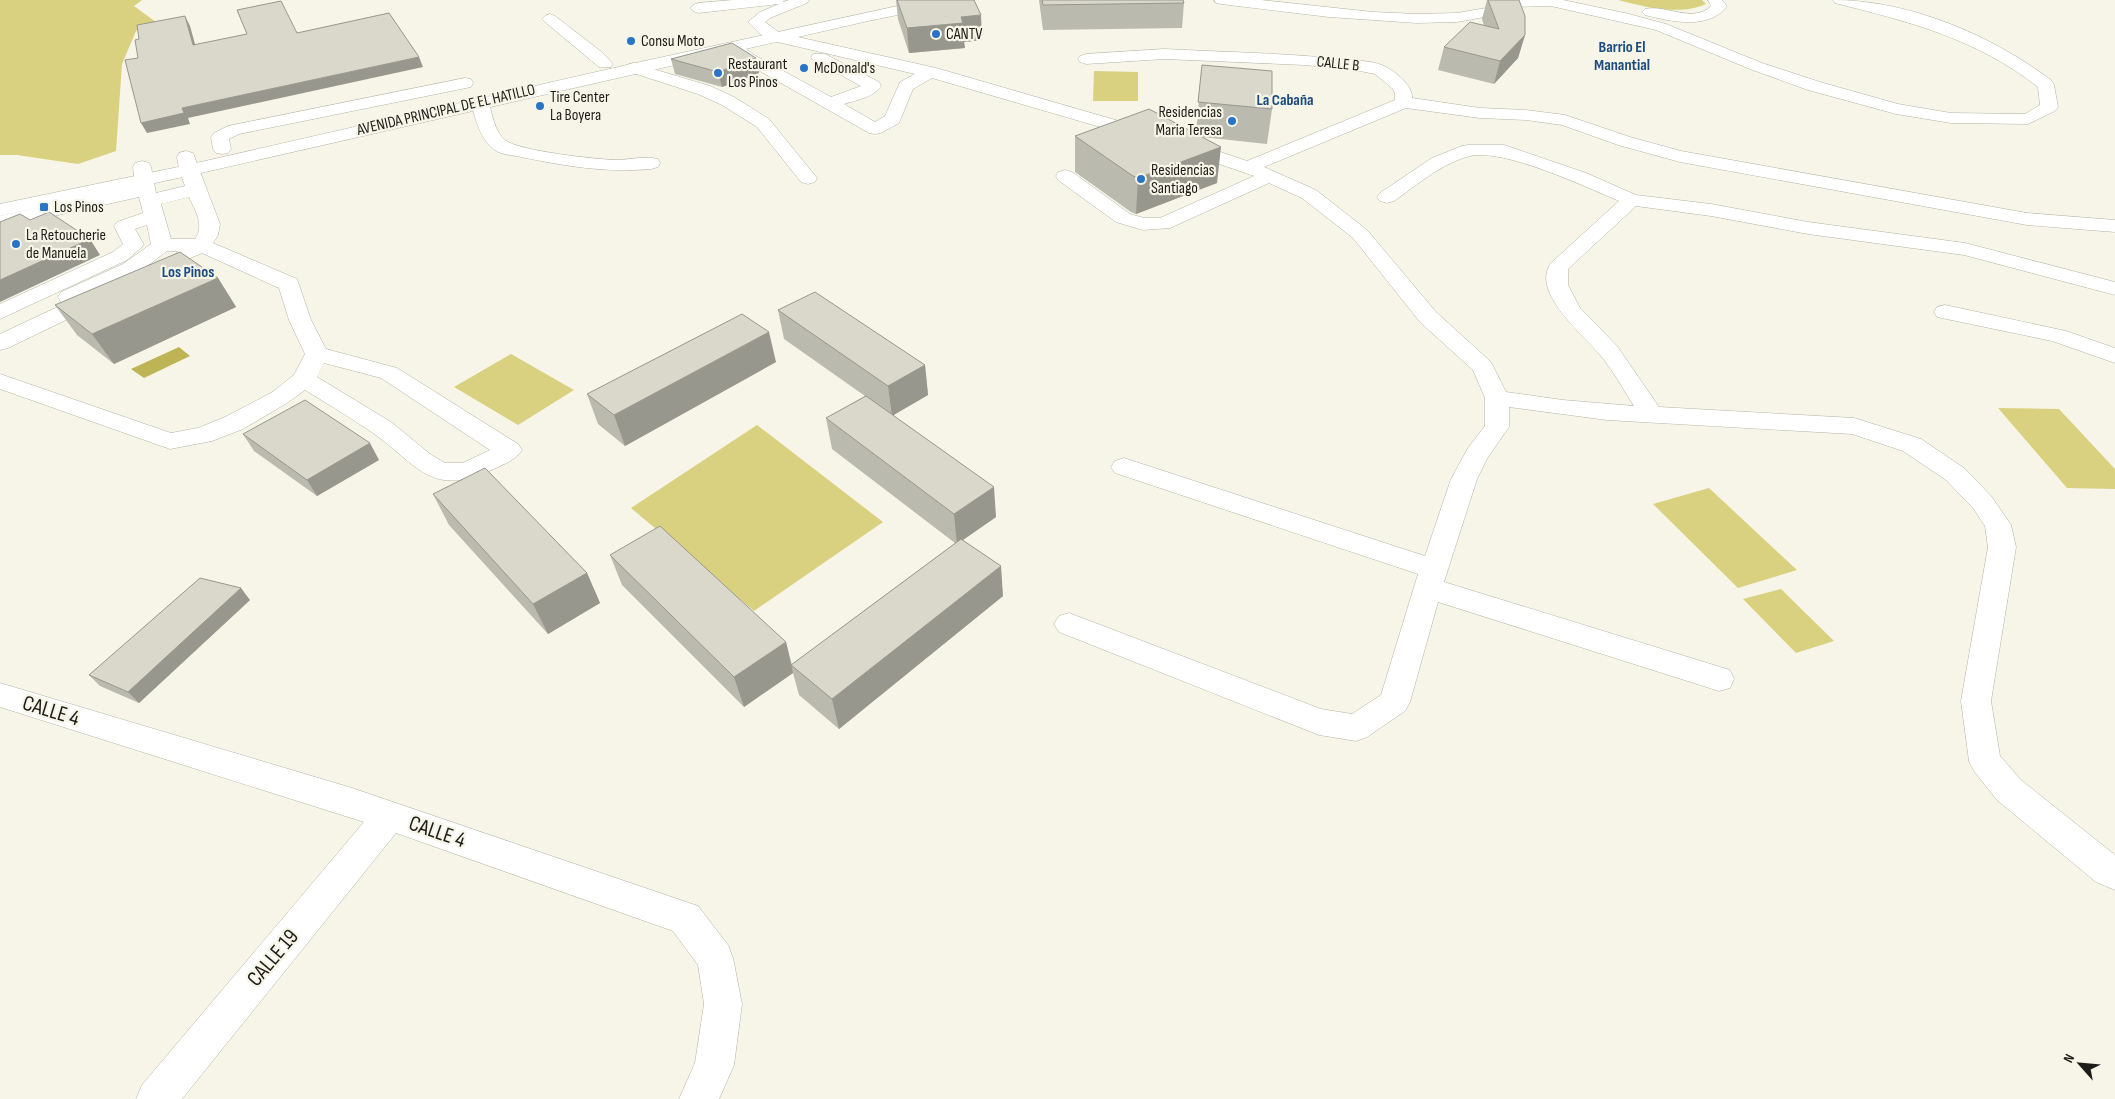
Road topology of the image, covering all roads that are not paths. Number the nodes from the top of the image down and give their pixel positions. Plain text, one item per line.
1 (777, 0) edge
2 (802, 0) edge
3 (899, 0) edge
4 (951, 0) edge
5 (1222, 0) edge
6 (1313, 0) edge
7 (1586, 0) edge
8 (1715, 0) edge
9 (1840, 0) edge
10 (1511, 1) edge
11 (1551, 1) edge
12 (698, 8) dead end
13 (550, 19) dead end
14 (1451, 19) junction
15 (769, 34) junction
16 (734, 46) junction
17 (748, 58) junction
18 (1086, 59) dead end
19 (605, 64) junction
20 (633, 68) junction
21 (930, 72) junction
22 (469, 88) junction
23 (1403, 102) junction
24 (830, 103) junction
25 (530, 153) junction
26 (187, 163) junction
27 (651, 163) dead end
28 (1248, 167) junction
29 (546, 174) dead end
30 (1066, 176) dead end
31 (1270, 176) junction
32 (808, 178) dead end
33 (196, 189) junction
34 (143, 192) junction
35 (1388, 197) dead end
36 (0, 198) edge
37 (1632, 200) junction
38 (0, 210) edge
39 (39, 218) junction
40 (108, 221) junction
41 (0, 222) edge
42 (2115, 226) edge
43 (0, 233) edge
44 (201, 244) junction
45 (162, 245) junction
46 (2115, 288) edge
47 (0, 312) edge
48 (1945, 312) dead end
49 (0, 329) edge
50 (0, 343) edge
51 (317, 354) junction
52 (2115, 356) edge
53 (304, 379) junction
54 (0, 381) edge
55 (1497, 398) junction
56 (1651, 413) junction
57 (1124, 467) dead end
58 (1431, 578) junction
59 (1069, 624) dead end
60 (1719, 679) dead end
61 (0, 695) edge
62 (390, 816) junction
63 (2115, 874) edge
64 (156, 1099) edge
65 (700, 1099) edge

1 - 12 street
2 - 15 street
3 - 15 street, AVENIDA PRINCIPAL DE EL HATILLO
4 - 15 street, AVENIDA PRINCIPAL DE EL HATILLO
5 - 14 street
6 - 14 street
7 - 8 street
9 - 11 street
10 - 11 street
10 - 14 street
13 - 19 street
15 - 16 street, AVENIDA PRINCIPAL DE EL HATILLO
15 - 19 street, AVENIDA PRINCIPAL DE EL HATILLO
15 - 21 street
16 - 17 street
16 - 20 street, AVENIDA PRINCIPAL DE EL HATILLO
17 - 24 street
17 - 24 street
18 - 23 street, CALLE B
19 - 22 street, AVENIDA PRINCIPAL DE EL HATILLO
20 - 22 street, AVENIDA PRINCIPAL DE EL HATILLO
20 - 32 street
21 - 24 street
21 - 28 street
22 - 25 street
22 - 26 street, AVENIDA PRINCIPAL DE EL HATILLO
22 - 26 street, AVENIDA PRINCIPAL DE EL HATILLO
23 - 28 street
23 - 42 street
25 - 27 street
25 - 29 street
26 - 33 street
26 - 34 street, AVENIDA PRINCIPAL DE EL HATILLO
28 - 31 street
30 - 31 street
31 - 55 street
33 - 34 street
33 - 44 street
34 - 36 street, AVENIDA PRINCIPAL DE EL HATILLO
34 - 38 street, AVENIDA PRINCIPAL DE EL HATILLO
34 - 39 street
34 - 40 street
34 - 40 street
34 - 45 street
35 - 37 street
37 - 46 street
37 - 56 street
39 - 40 street
39 - 41 street
39 - 43 street
40 - 47 street
44 - 45 street
44 - 50 street
44 - 51 street
45 - 49 street
48 - 52 street
51 - 53 street
51 - 53 street
53 - 54 street
55 - 56 street
55 - 58 street
56 - 63 street
57 - 58 street
58 - 59 street
58 - 60 street
61 - 62 street, CALLE 4
62 - 64 street, CALLE 19
62 - 65 street, CALLE 4

